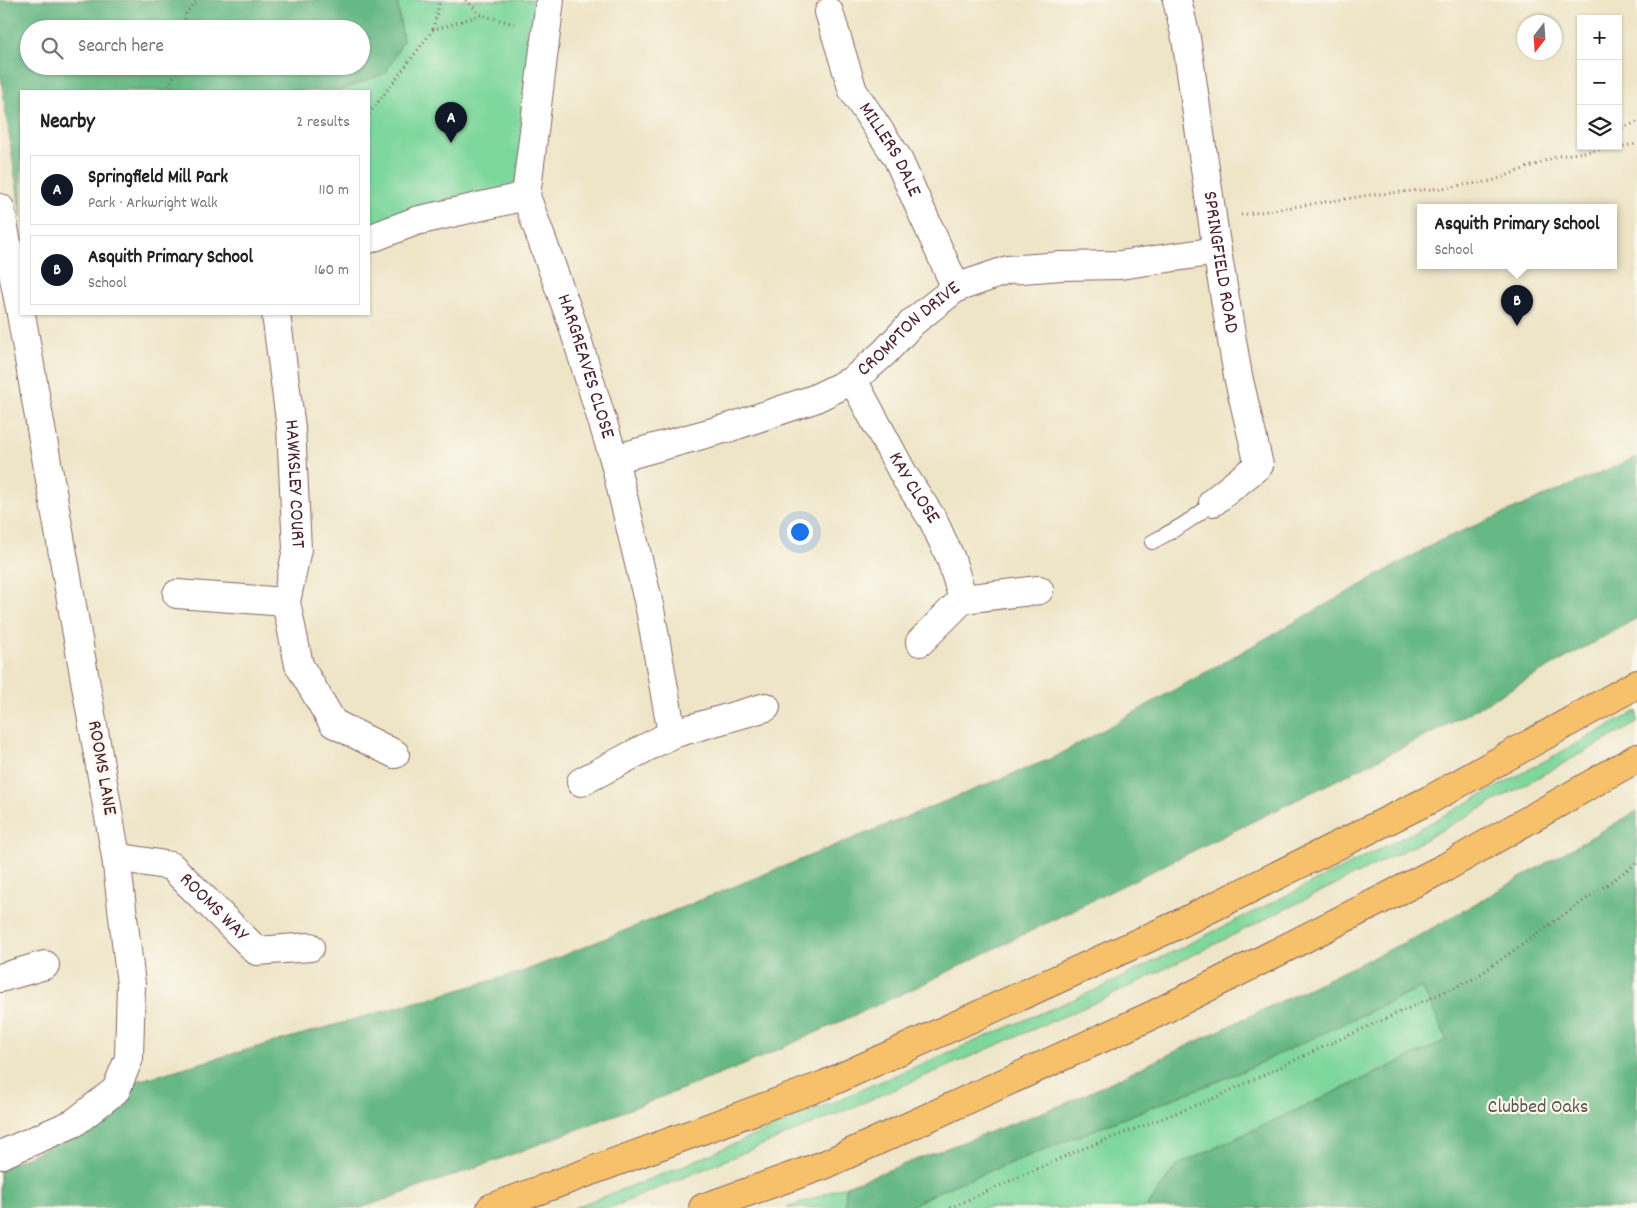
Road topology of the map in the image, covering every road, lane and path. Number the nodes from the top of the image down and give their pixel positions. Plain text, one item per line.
1 (198, 0) edge
2 (440, 0) edge
3 (466, 0) edge
4 (550, 0) edge
5 (1177, 0) edge
6 (829, 12) dead end
7 (481, 15) junction
8 (185, 20) edge
9 (433, 30) junction
10 (547, 33) junction
11 (174, 75) edge
12 (167, 90) edge
13 (370, 113) edge
14 (1637, 122) edge
15 (1622, 128) dead end
16 (1637, 144) edge
17 (526, 196) junction
18 (0, 208) edge
19 (1213, 220) junction
20 (370, 239) edge
21 (1217, 251) junction
22 (956, 288) junction
23 (20, 309) edge
24 (21, 315) edge
25 (276, 315) edge
26 (853, 380) junction
27 (614, 459) junction
28 (1213, 502) joint
29 (1152, 542) dead end
30 (1039, 590) dead end
31 (176, 594) dead end
32 (963, 599) junction
33 (286, 602) junction
34 (920, 642) dead end
35 (1637, 684) edge
36 (766, 707) dead end
37 (672, 734) junction
38 (395, 754) dead end
39 (1637, 758) edge
40 (580, 782) dead end
41 (116, 857) junction
42 (1637, 863) edge
43 (310, 947) dead end
44 (45, 965) dead end
45 (0, 978) edge
46 (0, 1155) edge
47 (491, 1208) edge
48 (703, 1208) edge
49 (950, 1208) edge

1 - 8 path
2 - 9 path
3 - 7 path
4 - 10 street, HARGREAVES CLOSE
5 - 19 street, SPRINGFIELD ROAD
6 - 22 street, MILLERS DALE
7 - 9 path
7 - 10 path
9 - 13 path
10 - 17 street, HARGREAVES CLOSE
11 - 12 path
14 - 15 path
16 - 19 path
17 - 20 street
17 - 27 street, HARGREAVES CLOSE
18 - 23 street, ROOMS LANE
19 - 21 street, SPRINGFIELD ROAD
21 - 22 street, CROMPTON DRIVE
21 - 28 street, SPRINGFIELD ROAD
22 - 26 street, CROMPTON DRIVE
24 - 41 street, ROOMS LANE
25 - 33 street, HAWKSLEY COURT
26 - 27 street, CROMPTON DRIVE
26 - 32 street, KAY CLOSE
27 - 37 street, HARGREAVES CLOSE
28 - 29 lane
30 - 32 street
31 - 33 street
32 - 34 street
33 - 38 street, HAWKSLEY COURT
35 - 47 highway
36 - 37 street
37 - 40 street
39 - 48 highway
41 - 43 street, ROOMS WAY
41 - 46 street, ROOMS LANE
42 - 49 path
44 - 45 street

